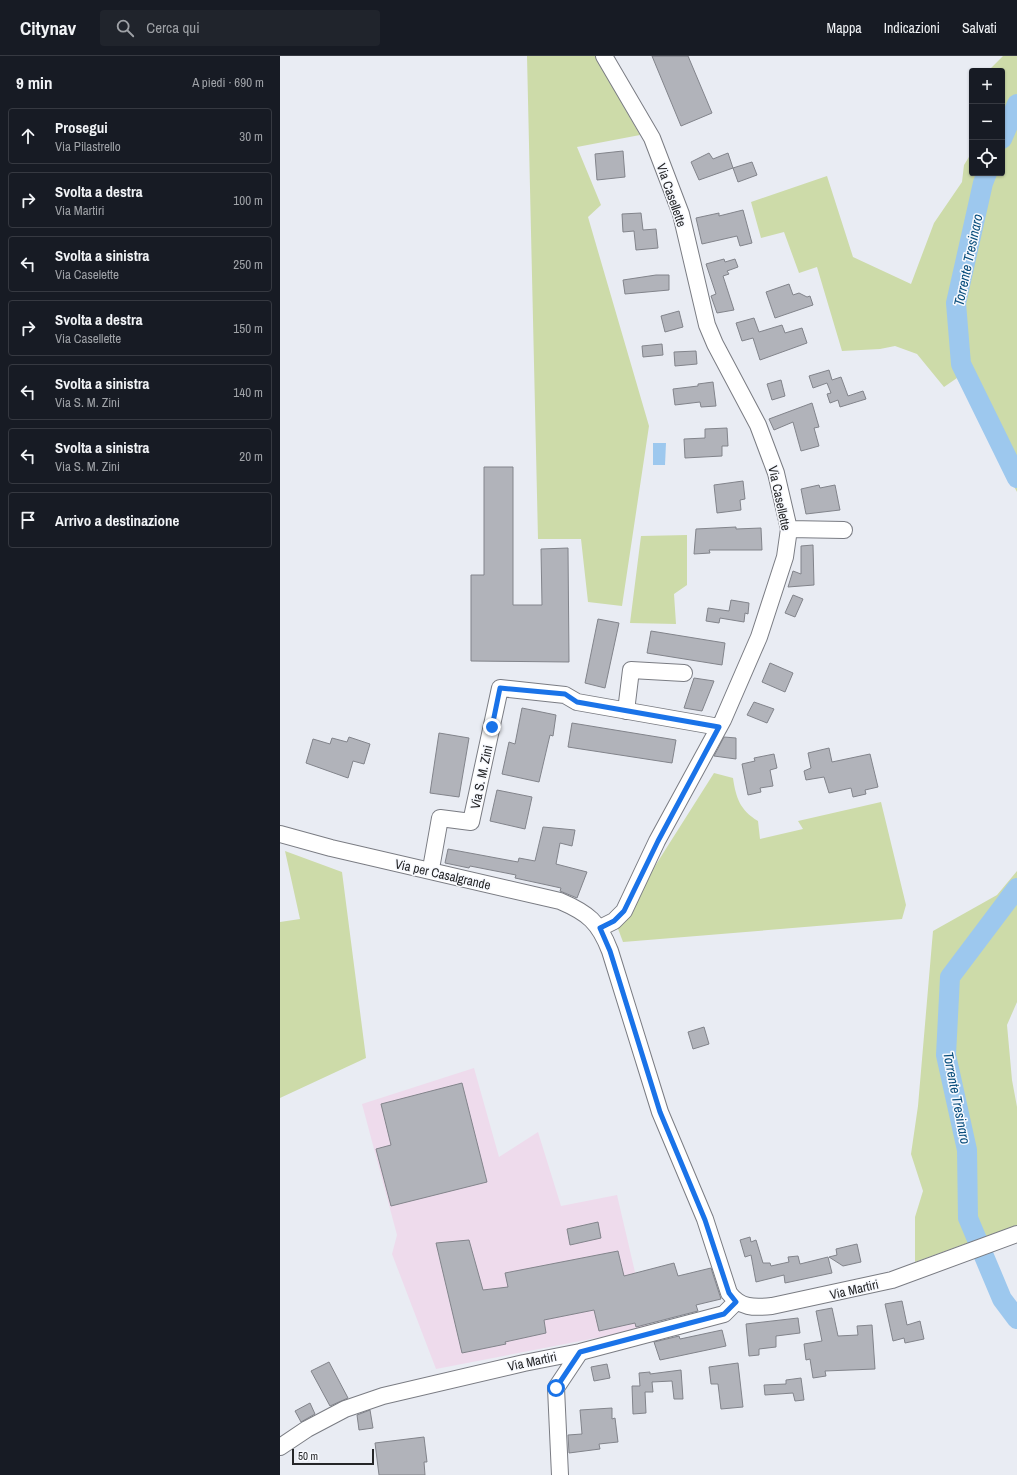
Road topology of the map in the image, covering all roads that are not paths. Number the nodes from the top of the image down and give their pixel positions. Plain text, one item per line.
1 (604, 56) edge
2 (789, 529) junction
3 (844, 530) dead end
4 (684, 673) dead end
5 (626, 711) junction
6 (719, 727) junction
7 (280, 834) edge
8 (432, 863) dead end
9 (600, 928) junction
10 (1017, 1234) edge
11 (736, 1302) junction
12 (580, 1352) junction
13 (280, 1447) edge
14 (560, 1475) edge

1 - 2 street, Via Casellette
2 - 3 street
2 - 6 street, Via Casellette
4 - 5 street
5 - 6 street, Via S. M. Zini
5 - 8 street, Via S. M. Zini
6 - 9 street, Via Casellette
7 - 9 street, Via per Casalgrande
9 - 11 street
10 - 11 street, Via Martiri
11 - 12 street, Via Martiri
12 - 13 street, Via Martiri
12 - 14 street

